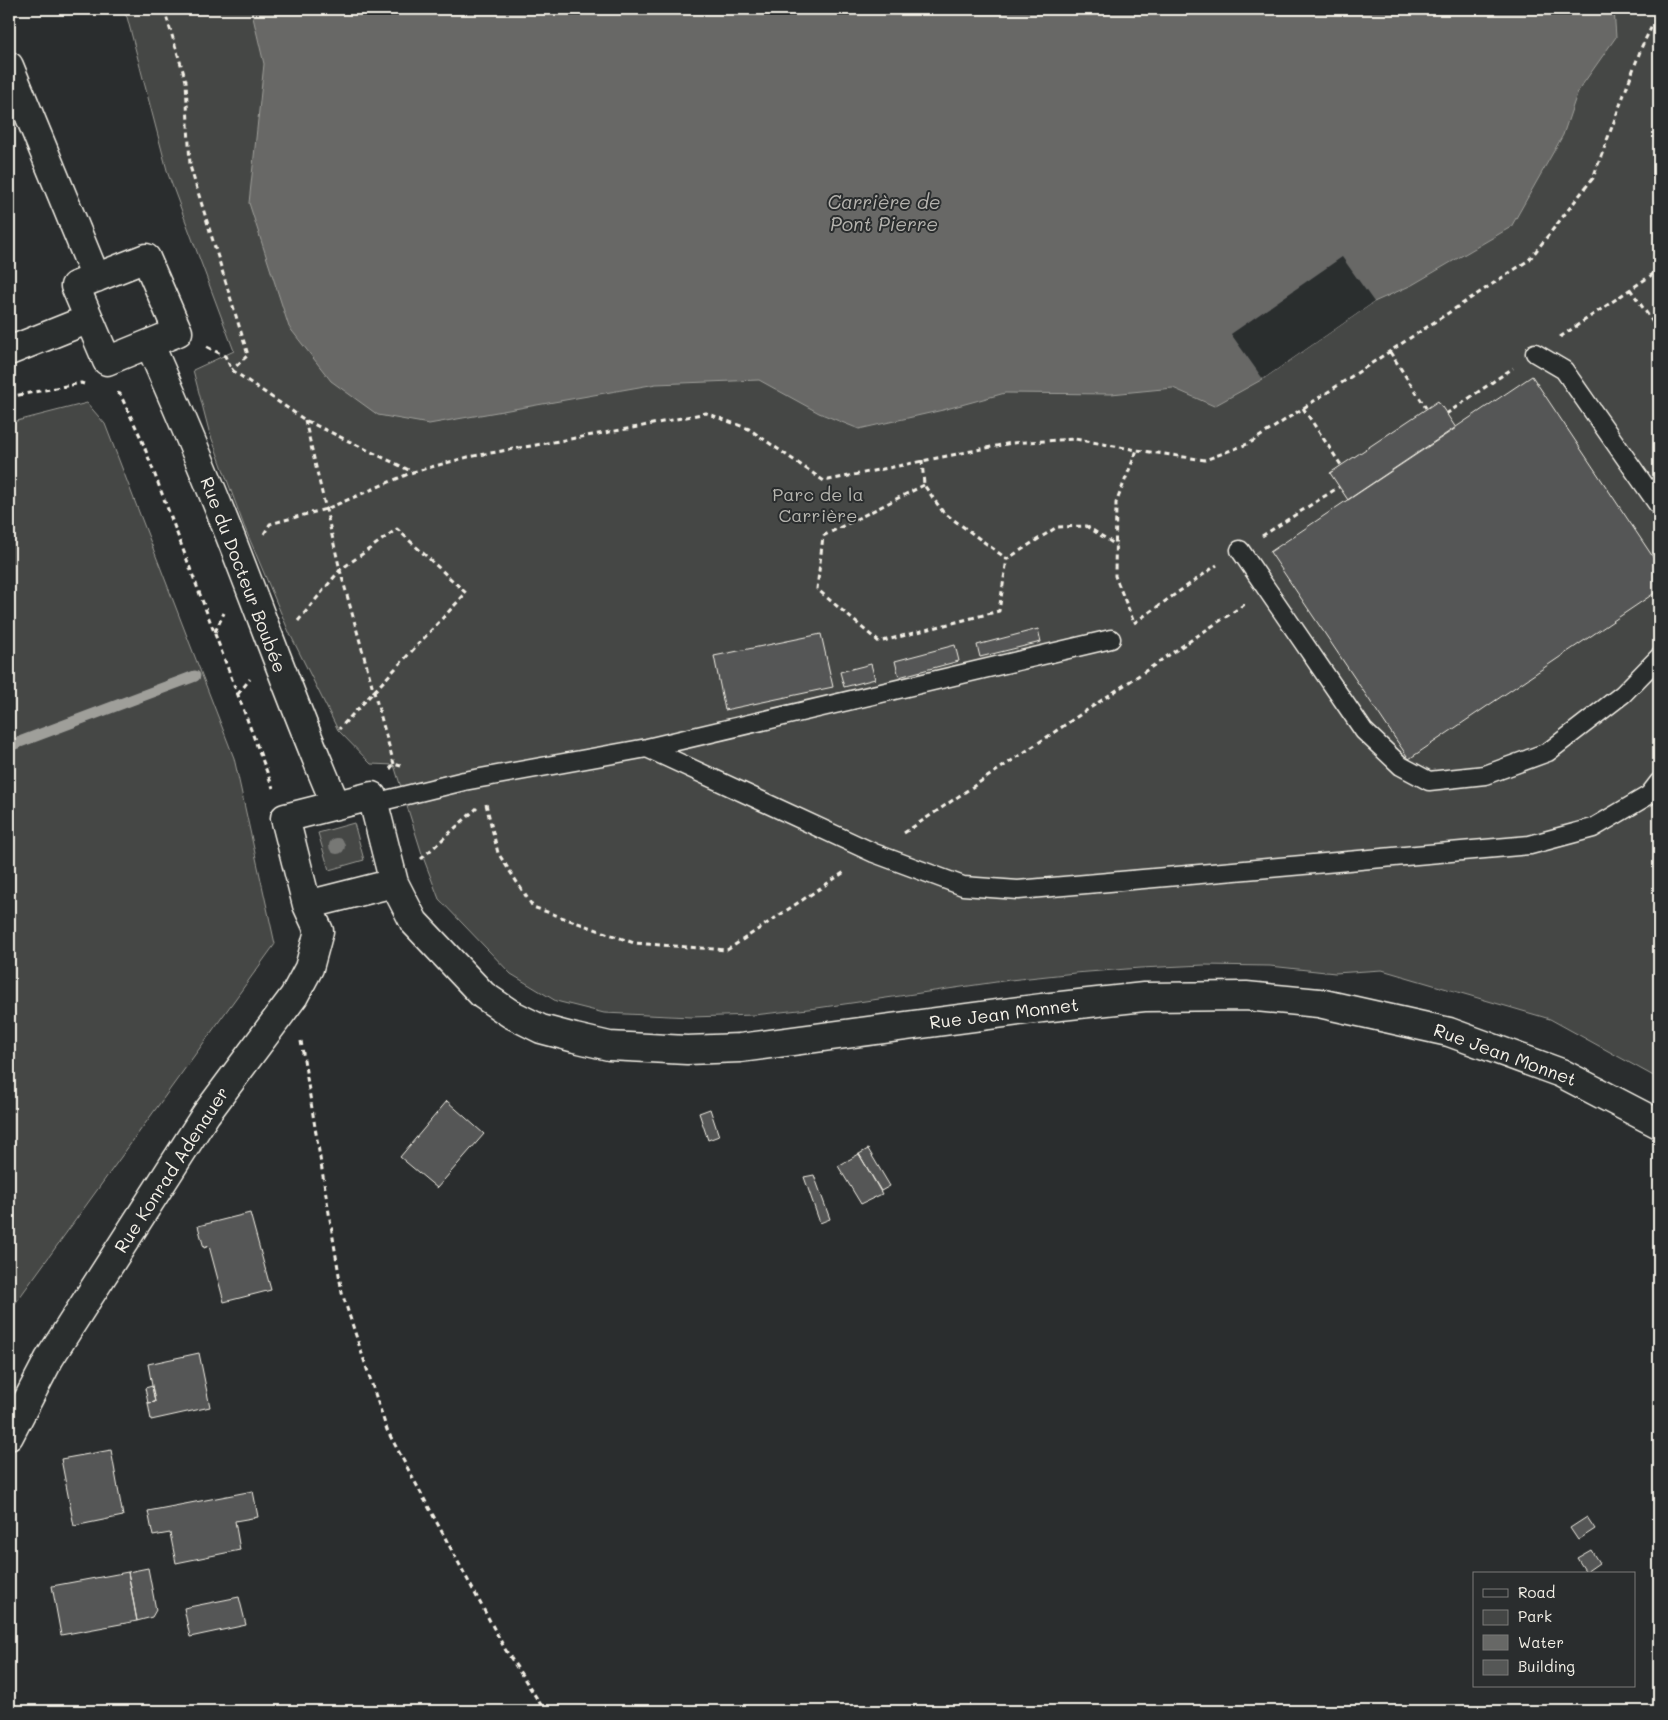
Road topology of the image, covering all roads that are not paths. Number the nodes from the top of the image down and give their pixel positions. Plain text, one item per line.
1 (9, 66) edge
2 (96, 278) junction
3 (89, 319) junction
4 (150, 345) junction
5 (9, 351) edge
6 (1535, 354) road end
7 (1659, 506) edge
8 (1240, 550) road end
9 (1111, 639) road end
10 (1659, 657) edge
11 (647, 748) junction
12 (1659, 782) edge
13 (374, 803) junction
14 (336, 805) junction
15 (394, 883) junction
16 (307, 905) junction
17 (1659, 1124) edge
18 (9, 1436) edge

1 - 2 street
2 - 3 street
2 - 4 street
3 - 4 street
3 - 5 street
4 - 14 street, Rue du Docteur Boubée
6 - 7 lane
8 - 10 lane
9 - 11 lane
11 - 12 lane
11 - 13 lane
13 - 14 street
13 - 15 street, Rue Jean Monnet
14 - 16 street, Rue Konrad Adenauer
15 - 16 street
15 - 17 street, Rue Jean Monnet
16 - 18 street, Rue Konrad Adenauer

